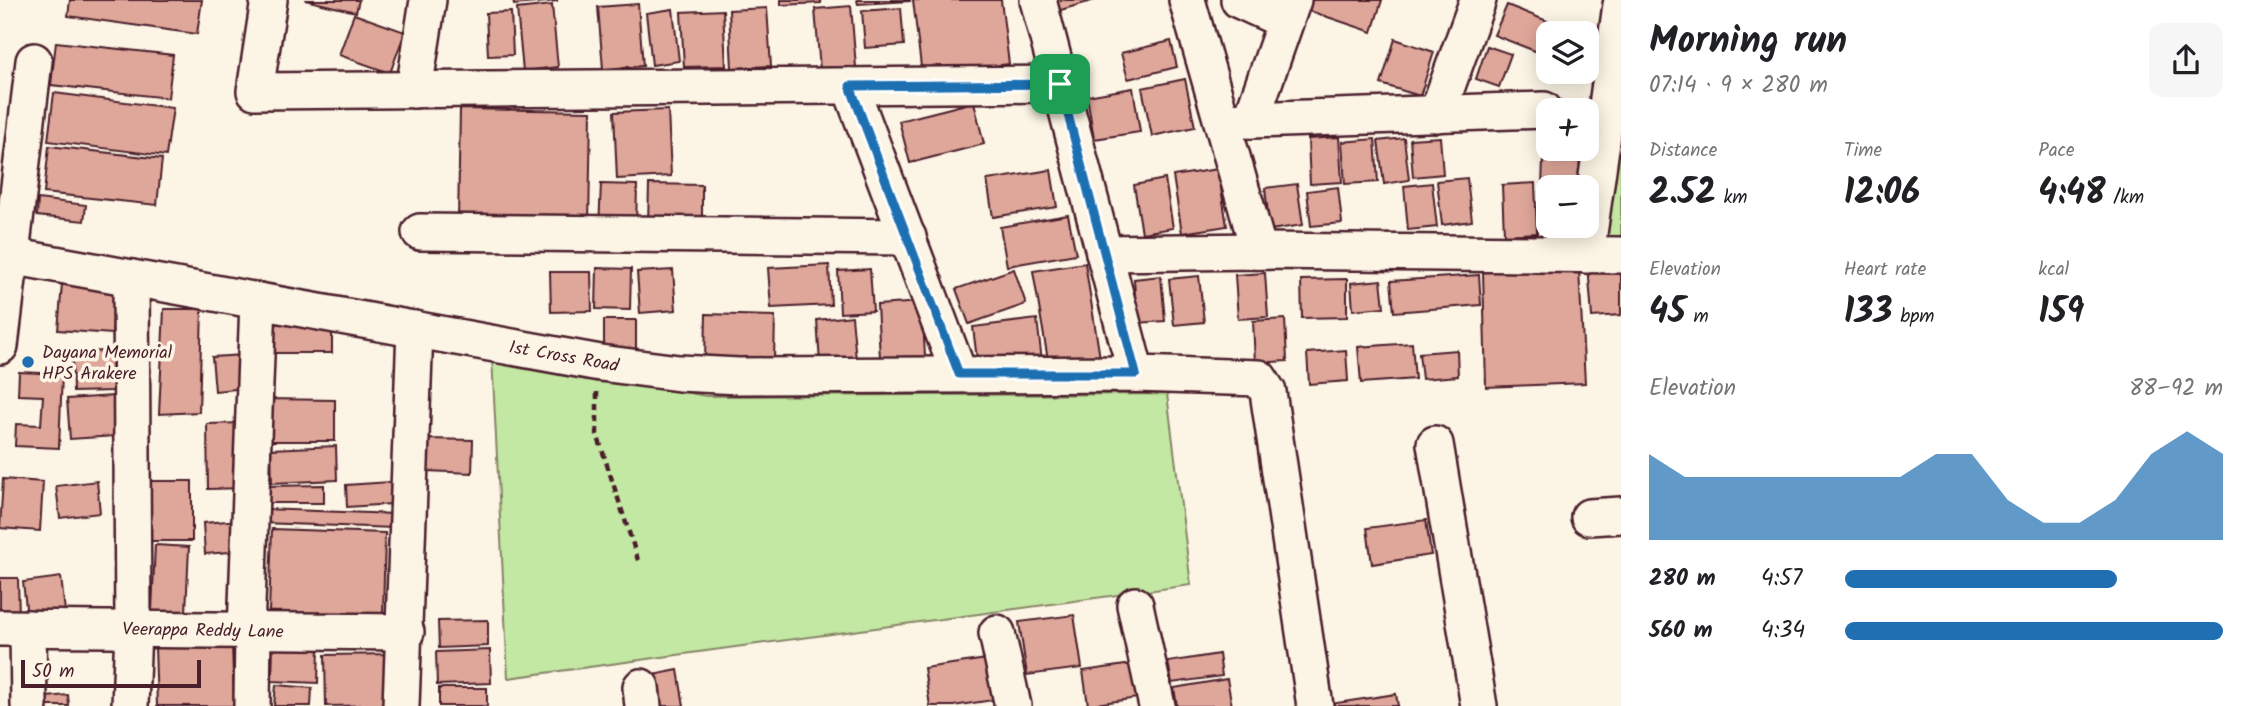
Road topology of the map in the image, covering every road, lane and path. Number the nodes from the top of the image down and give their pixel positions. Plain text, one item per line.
1 (269, 0) edge
2 (428, 0) edge
3 (1038, 0) edge
4 (1188, 0) edge
5 (1239, 0) edge
6 (1478, 0) edge
7 (1621, 5) edge
8 (1289, 11) edge
9 (34, 61) dead end
10 (1060, 84) junction
11 (850, 86) junction
12 (414, 90) junction
13 (1536, 110) edge
14 (1437, 114) junction
15 (1237, 121) junction
16 (419, 232) dead end
17 (908, 237) junction
18 (1259, 251) junction
19 (1104, 253) junction
20 (6, 255) edge
21 (1586, 255) junction
22 (1621, 255) edge
23 (131, 278) junction
24 (258, 301) junction
25 (415, 329) junction
26 (0, 345) edge
27 (600, 363) junction
28 (959, 374) junction
29 (1136, 374) junction
30 (1435, 444) dead end
31 (639, 563) dead end
32 (1135, 605) dead end
33 (14, 628) edge
34 (133, 629) junction
35 (250, 632) junction
36 (406, 632) junction
37 (997, 633) dead end
38 (29, 706) edge
39 (130, 706) edge
40 (252, 706) edge
41 (401, 706) edge
42 (1013, 706) edge
43 (1157, 706) edge
44 (1315, 706) edge
45 (1479, 706) edge

1 - 12 street
2 - 12 street
3 - 10 street
4 - 15 street
5 - 8 street
6 - 14 street
7 - 21 street
8 - 15 street
9 - 20 street
10 - 11 street
10 - 19 street
11 - 12 street
11 - 17 street
13 - 14 street
14 - 15 street
15 - 18 street
16 - 17 street
17 - 28 street
18 - 19 street
18 - 21 street
19 - 29 street
20 - 23 street, 1st Cross Road
20 - 26 street
21 - 22 street
23 - 24 street, 1st Cross Road
23 - 34 street
24 - 25 street, 1st Cross Road
24 - 35 street
25 - 27 street, 1st Cross Road
25 - 36 street
27 - 28 street, 1st Cross Road
27 - 31 path
28 - 29 street, 1st Cross Road
29 - 44 street, 1st Cross Road
30 - 45 street
32 - 43 street
33 - 34 street, Veerappa Reddy Lane
33 - 38 street
34 - 35 street, Veerappa Reddy Lane
34 - 39 street
35 - 36 street, Veerappa Reddy Lane
35 - 40 street
36 - 41 street
37 - 42 street

